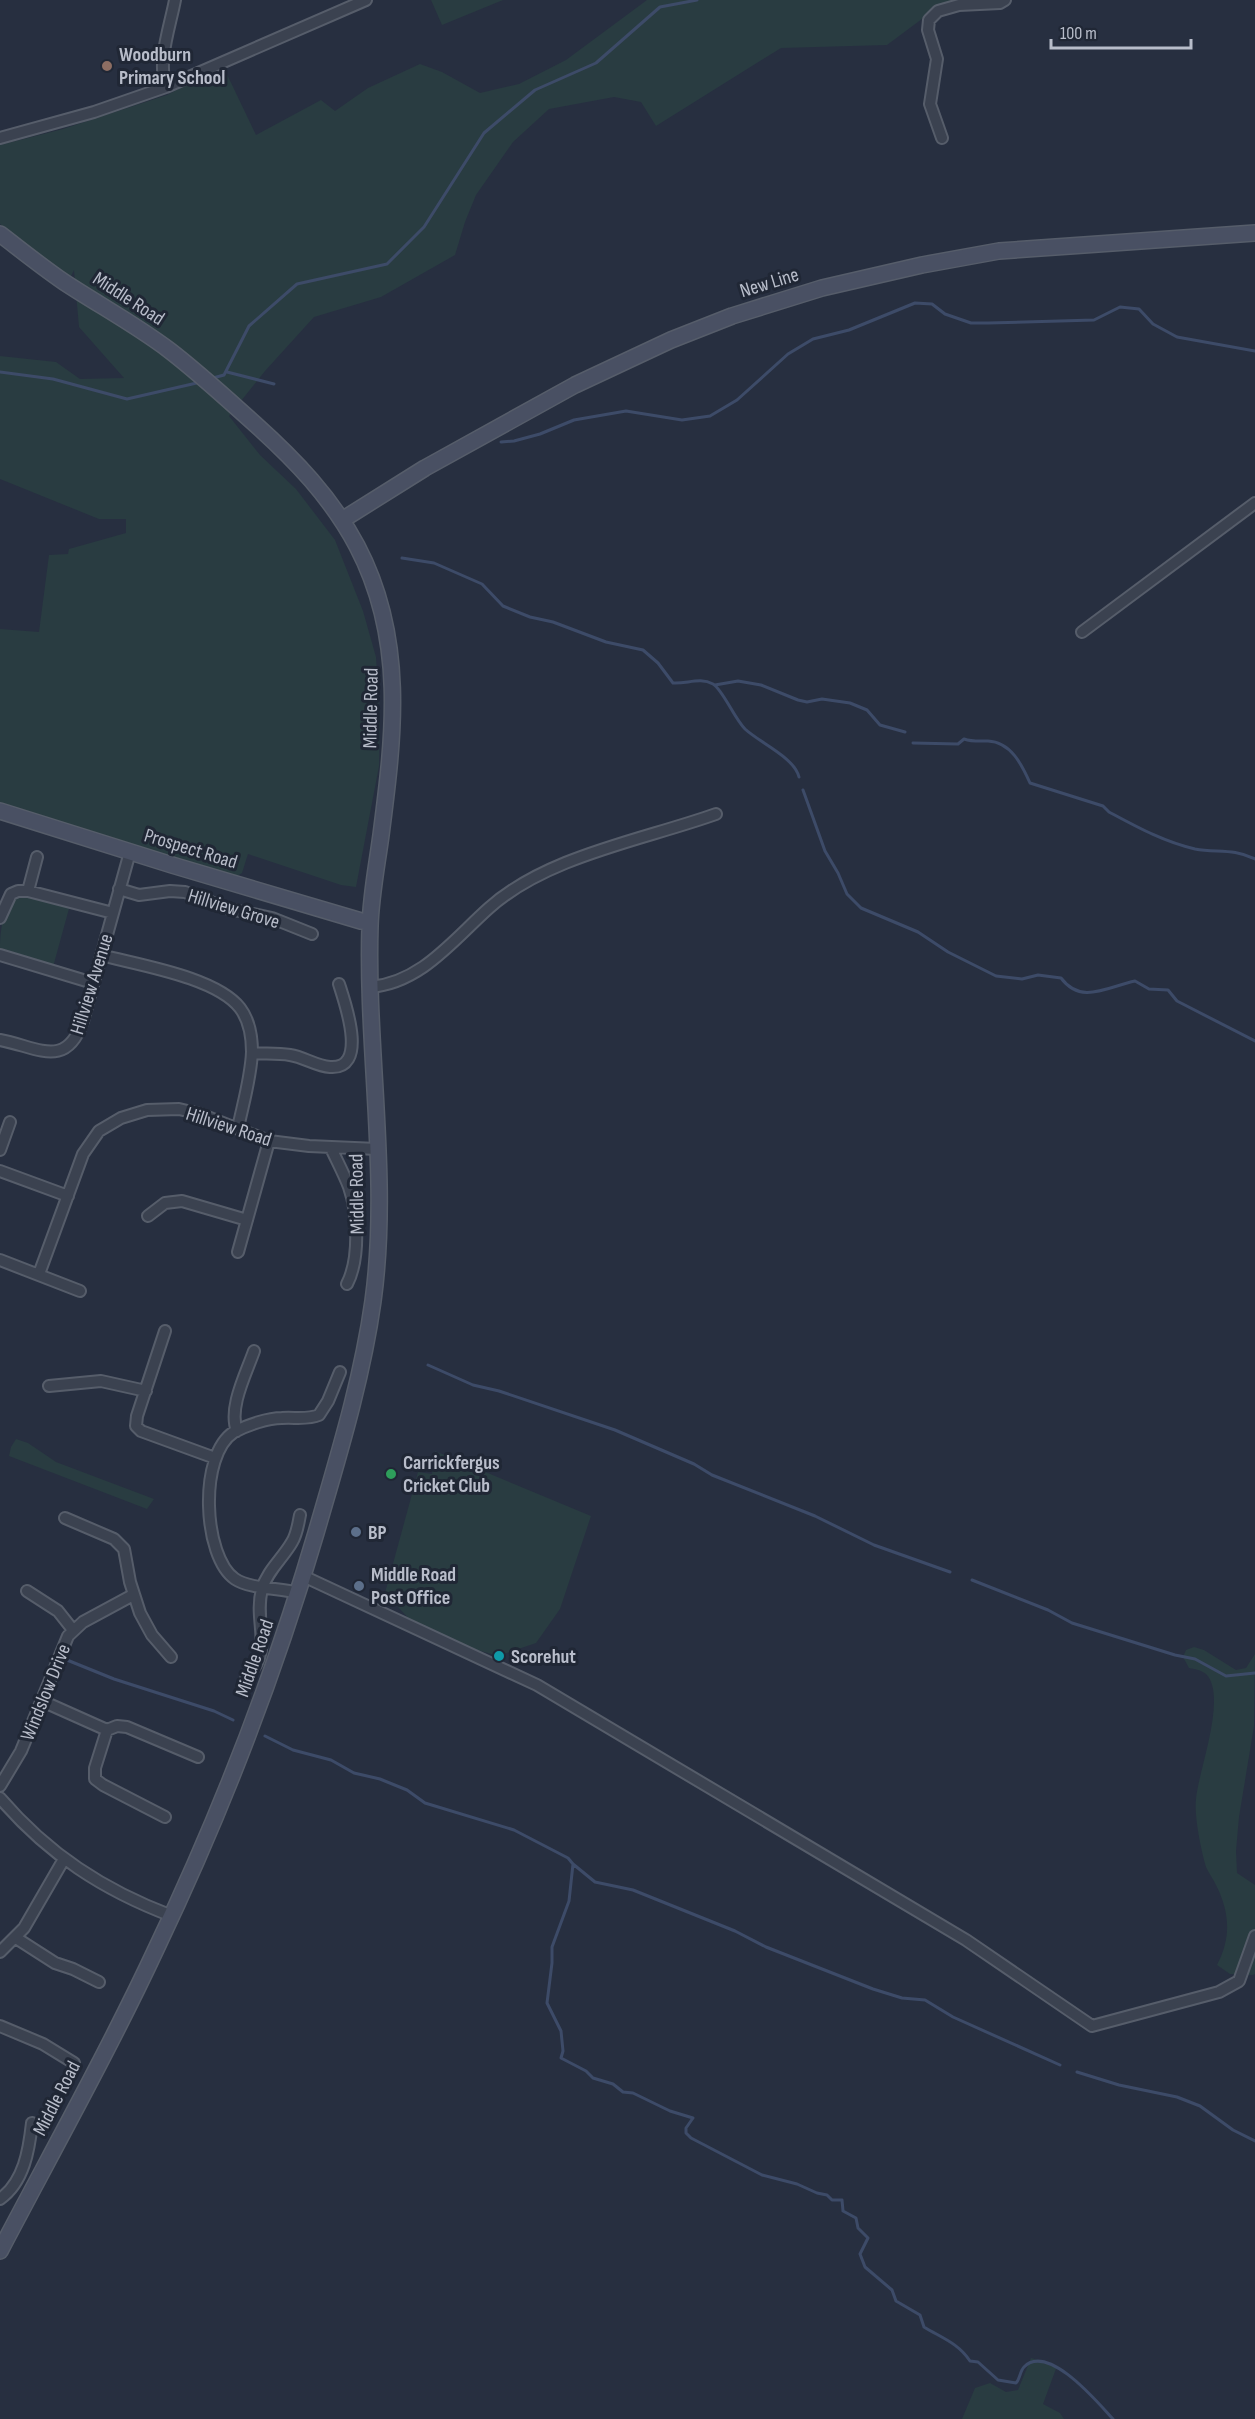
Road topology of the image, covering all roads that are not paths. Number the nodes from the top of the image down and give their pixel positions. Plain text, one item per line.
1 (175, 0) edge
2 (366, 0) edge
3 (1005, 0) edge
4 (166, 87) junction
5 (0, 138) edge
6 (942, 138) dead end
7 (1255, 233) edge
8 (0, 234) edge
9 (1255, 503) edge
10 (342, 520) junction
11 (1082, 632) dead end
12 (0, 811) edge
13 (716, 814) dead end
14 (130, 852) junction
15 (38, 857) dead end
16 (119, 889) junction
17 (28, 891) junction
18 (113, 913) junction
19 (0, 918) edge
20 (370, 922) junction
21 (312, 934) dead end
22 (0, 955) edge
23 (101, 955) junction
24 (93, 983) junction
25 (339, 984) dead end
26 (370, 987) junction
27 (0, 1040) edge
28 (252, 1053) junction
29 (10, 1122) dead end
30 (238, 1128) junction
31 (269, 1141) junction
32 (332, 1148) junction
33 (377, 1149) junction
34 (0, 1150) edge
35 (0, 1171) edge
36 (68, 1196) junction
37 (148, 1216) dead end
38 (247, 1220) junction
39 (238, 1252) dead end
40 (0, 1260) edge
41 (39, 1274) junction
42 (347, 1284) dead end
43 (80, 1291) dead end
44 (165, 1331) dead end
45 (254, 1351) dead end
46 (340, 1372) dead end
47 (49, 1386) dead end
48 (146, 1391) junction
49 (237, 1431) junction
50 (215, 1458) junction
51 (300, 1515) dead end
52 (65, 1518) dead end
53 (303, 1576) junction
54 (263, 1587) junction
55 (27, 1592) dead end
56 (298, 1593) junction
57 (133, 1595) junction
58 (72, 1630) junction
59 (171, 1657) dead end
60 (246, 1678) dead end
61 (42, 1701) junction
62 (107, 1730) junction
63 (198, 1757) dead end
64 (0, 1786) edge
65 (0, 1798) edge
66 (165, 1817) dead end
67 (64, 1859) junction
68 (172, 1916) junction
69 (1255, 1936) edge
70 (16, 1938) junction
71 (0, 1952) edge
72 (99, 1982) dead end
73 (0, 2026) edge
74 (74, 2063) dead end
75 (32, 2123) dead end
76 (0, 2199) edge
77 (1, 2246) edge

1 - 4 street
2 - 4 street
3 - 6 street
4 - 5 street
7 - 10 main road, New Line
8 - 10 main road, Middle Road
9 - 11 street
10 - 20 main road, Middle Road
12 - 14 main road, Prospect Road
13 - 26 street
14 - 16 street, Hillview Avenue
14 - 20 main road, Prospect Road
15 - 17 street
16 - 18 street, Hillview Avenue
16 - 21 street, Hillview Grove
17 - 18 street
17 - 19 street
18 - 23 street, Hillview Avenue
20 - 26 main road, Middle Road
22 - 24 street
23 - 24 street, Hillview Avenue
23 - 28 street
24 - 27 street, Hillview Avenue
25 - 28 street
26 - 33 main road, Middle Road
28 - 30 street
29 - 34 street
30 - 31 street, Hillview Road
30 - 36 street, Hillview Road
31 - 32 street, Hillview Road
31 - 38 street
32 - 33 street, Hillview Road
32 - 42 street
33 - 53 main road, Middle Road
35 - 36 street
36 - 41 street, Hillview Road
37 - 38 street
38 - 39 street
40 - 41 street
41 - 43 street
44 - 48 street
45 - 49 street
46 - 49 street
47 - 48 street
48 - 50 street
49 - 50 street
50 - 54 street
51 - 54 street
52 - 57 street
53 - 56 main road, Middle Road
53 - 69 street
54 - 56 street
54 - 60 street
55 - 58 street, Windslow Drive
56 - 68 main road, Middle Road
57 - 58 street, Windslow Drive
57 - 59 street
58 - 61 street, Windslow Drive
61 - 62 street
61 - 64 street, Windslow Drive
62 - 63 street
62 - 66 street
65 - 67 street
67 - 68 street
67 - 70 street
68 - 77 main road, Middle Road
70 - 71 street
70 - 72 street
73 - 74 street
75 - 76 street

